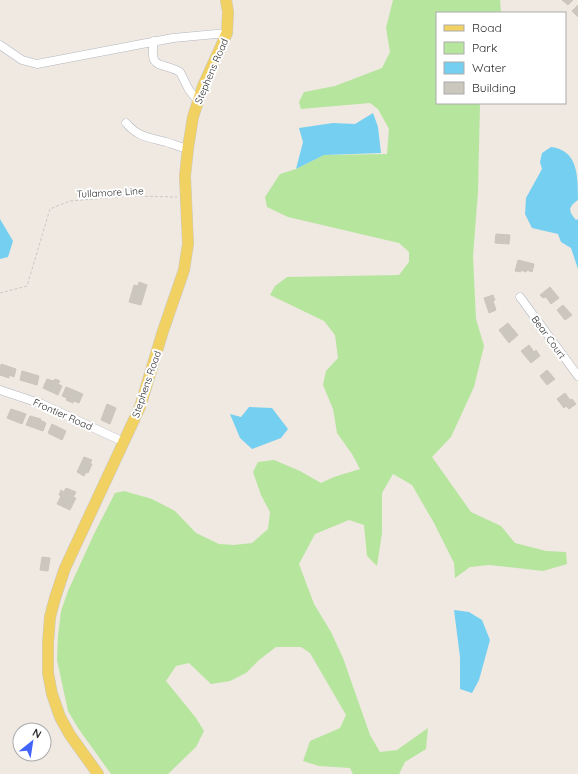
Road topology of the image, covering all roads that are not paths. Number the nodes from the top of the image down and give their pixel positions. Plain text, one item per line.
1 (226, 0) edge
2 (227, 33) junction
3 (154, 42) junction
4 (0, 45) edge
5 (198, 101) junction
6 (126, 123) dead end
7 (188, 148) junction
8 (520, 297) dead end
9 (578, 376) edge
10 (0, 390) edge
11 (124, 442) junction
12 (98, 774) edge

1 - 2 main road, Stephens Road
2 - 3 street
2 - 5 main road, Stephens Road
3 - 4 street
3 - 5 street
5 - 7 main road, Stephens Road
6 - 7 street
7 - 11 main road, Stephens Road
8 - 9 street, Bear Court
10 - 11 street, Frontier Road
11 - 12 main road, Stephens Road

